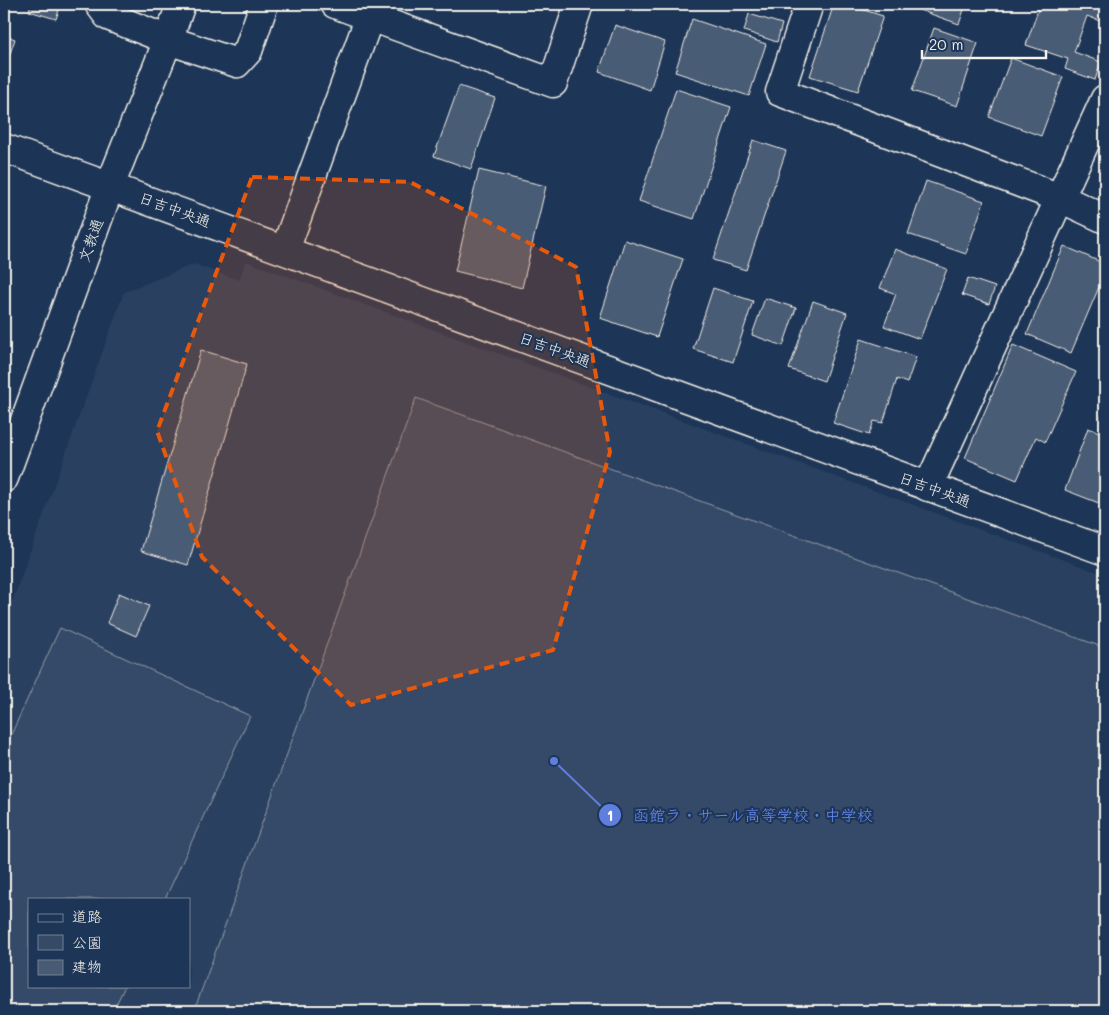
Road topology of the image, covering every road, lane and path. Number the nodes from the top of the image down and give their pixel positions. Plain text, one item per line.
1 (99, 4) edge
2 (181, 4) edge
3 (264, 4) edge
4 (335, 4) edge
5 (579, 4) edge
6 (809, 4) edge
7 (370, 16) junction
8 (168, 40) junction
9 (1105, 99) edge
10 (4, 148) edge
11 (110, 186) junction
12 (1060, 198) junction
13 (1105, 219) edge
14 (285, 250) junction
15 (4, 474) edge
16 (928, 486) junction
17 (1105, 551) edge

1 - 8 street
2 - 8 street, 文教通
3 - 8 street
4 - 7 street
5 - 7 street
6 - 12 street
7 - 14 street
8 - 11 street, 文教通
9 - 12 street
10 - 11 street, 日吉中央通
11 - 14 street, 日吉中央通
11 - 15 street, 文教通
12 - 13 street
12 - 16 street
14 - 16 street, 日吉中央通
16 - 17 street, 日吉中央通

